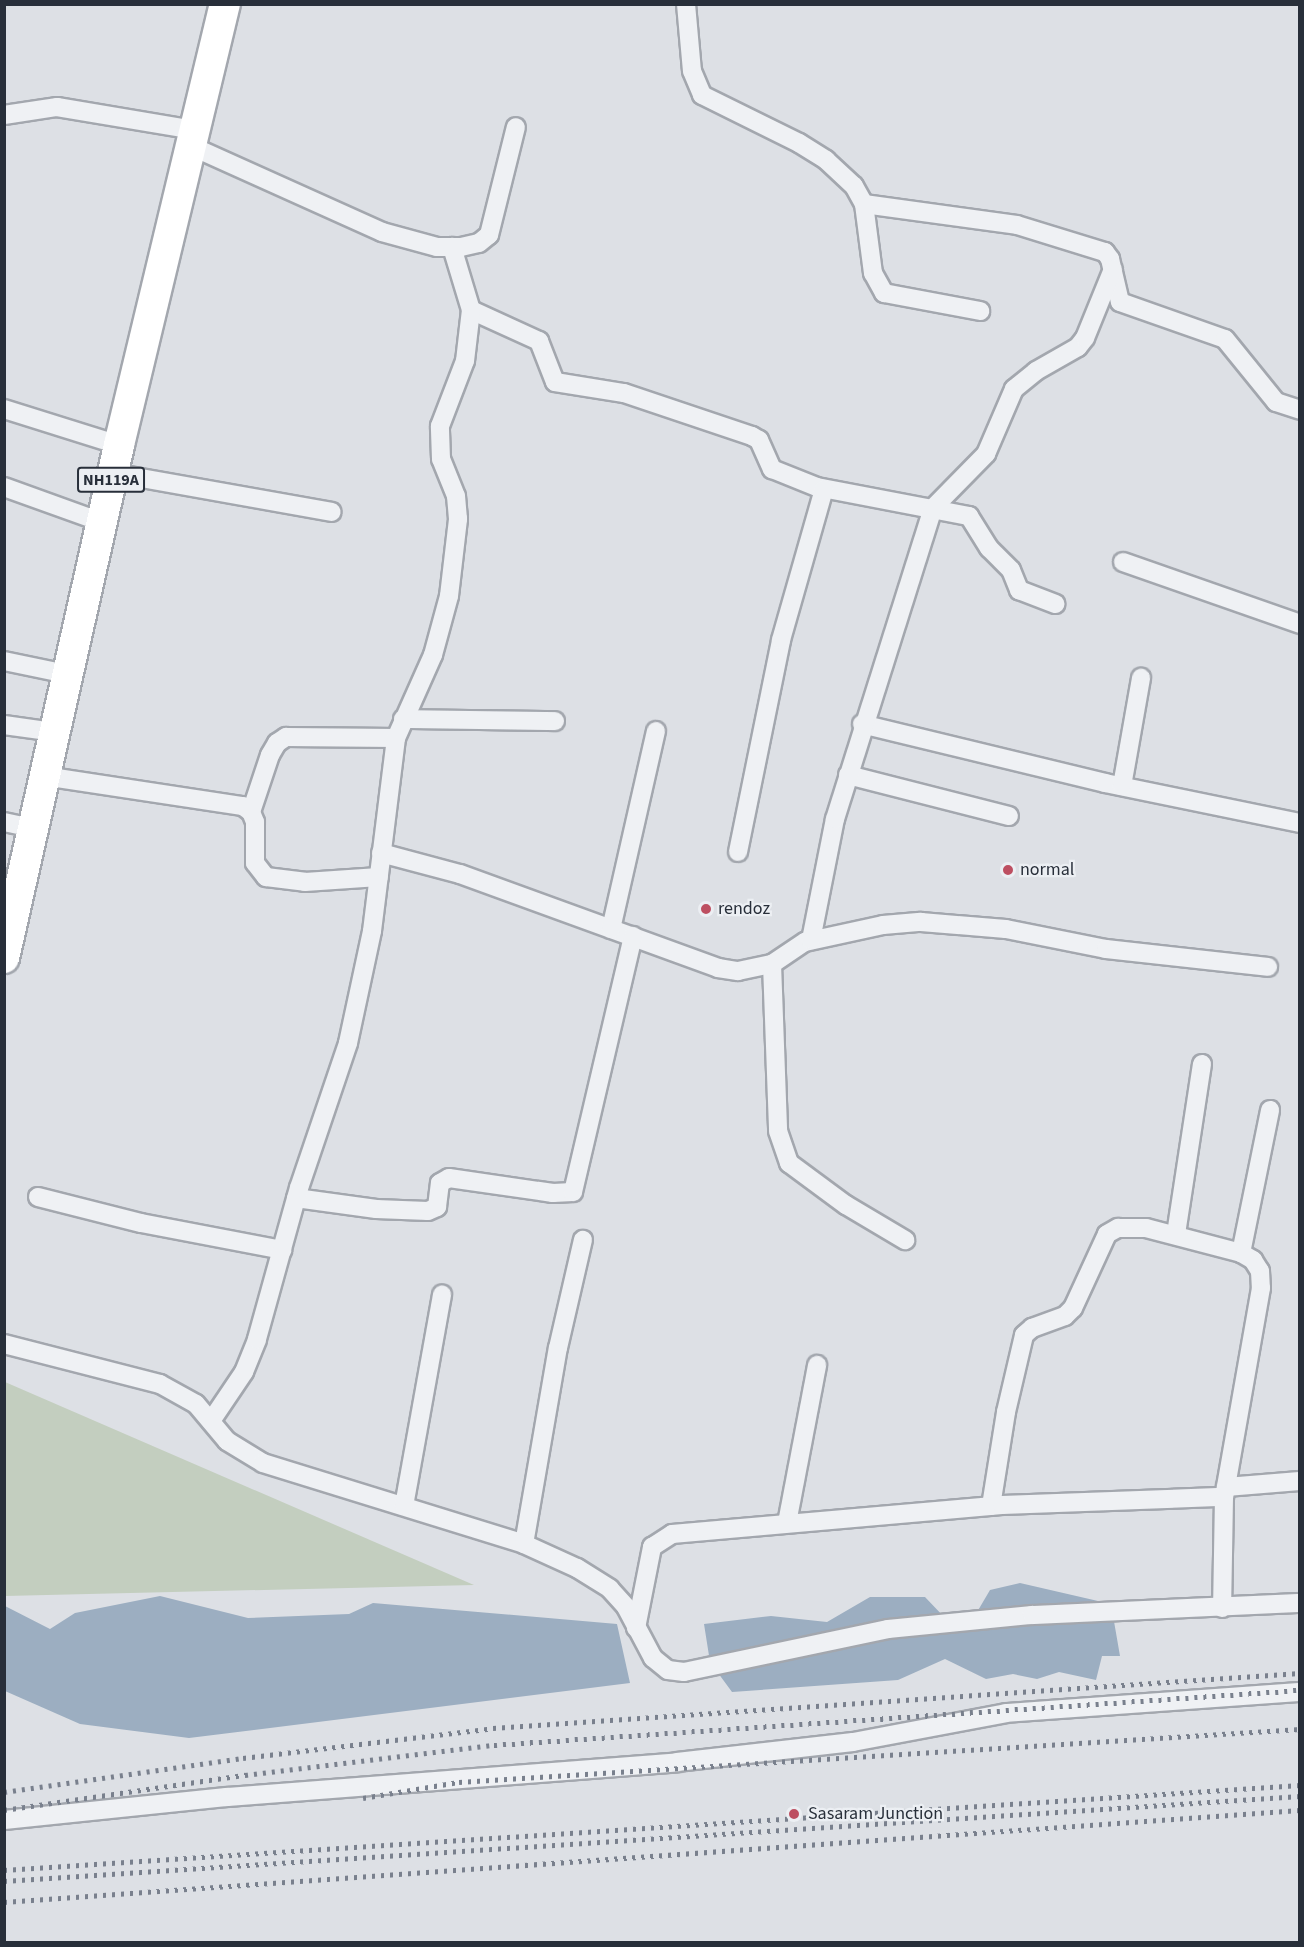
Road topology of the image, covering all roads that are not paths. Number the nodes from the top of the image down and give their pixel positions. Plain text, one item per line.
1 (225, 4) edge
2 (686, 4) edge
3 (4, 115) edge
4 (516, 126) dead end
5 (193, 138) junction
6 (864, 204) junction
7 (452, 247) junction
8 (1113, 269) junction
9 (471, 310) junction
10 (980, 311) dead end
11 (4, 409) edge
12 (1299, 410) edge
13 (116, 459) junction
14 (4, 487) edge
15 (824, 489) junction
16 (933, 508) junction
17 (332, 512) dead end
18 (101, 522) junction
19 (1123, 562) dead end
20 (1055, 604) dead end
21 (1299, 624) edge
22 (4, 661) edge
23 (67, 674) junction
24 (1141, 678) dead end
25 (403, 719) junction
26 (555, 721) dead end
27 (4, 724) edge
28 (862, 724) junction
29 (656, 731) dead end
30 (54, 732) junction
31 (396, 738) junction
32 (848, 775) junction
33 (44, 776) junction
34 (1122, 786) junction
35 (251, 812) junction
36 (1009, 816) dead end
37 (1299, 823) edge
38 (19, 825) edge
39 (738, 852) dead end
40 (381, 853) junction
41 (379, 877) junction
42 (611, 929) junction
43 (633, 936) junction
44 (811, 940) junction
45 (4, 958) edge
46 (772, 964) junction
47 (1268, 967) dead end
48 (1202, 1064) dead end
49 (1270, 1110) dead end
50 (38, 1197) dead end
51 (296, 1198) junction
52 (1176, 1234) junction
53 (583, 1239) dead end
54 (905, 1239) dead end
55 (282, 1250) junction
56 (1240, 1253) junction
57 (442, 1294) dead end
58 (4, 1344) edge
59 (817, 1365) dead end
60 (211, 1421) junction
61 (1299, 1481) edge
62 (1225, 1492) junction
63 (404, 1506) junction
64 (991, 1506) junction
65 (787, 1523) junction
66 (524, 1544) junction
67 (1299, 1602) edge
68 (1222, 1608) junction
69 (636, 1628) junction
70 (1299, 1692) edge
71 (4, 1820) edge

1 - 5 highway, NH119A
2 - 6 street
3 - 5 street
4 - 7 street
5 - 7 street
5 - 13 highway, NH119A
6 - 8 street
6 - 10 street
7 - 9 street
8 - 12 street
8 - 16 street
9 - 15 street
9 - 25 street
11 - 13 street
13 - 17 street
13 - 18 highway, NH119A
14 - 18 street
15 - 16 street
15 - 39 street
16 - 20 street
16 - 28 street
18 - 23 highway, NH119A
19 - 21 street
22 - 23 street
23 - 30 highway, NH119A
24 - 34 street
25 - 26 street
25 - 31 street
27 - 30 street
28 - 32 street
28 - 34 street
29 - 42 street
30 - 33 highway, NH119A
31 - 35 street
31 - 40 street
32 - 36 street
32 - 44 street
33 - 35 street
33 - 38 highway, NH119A
34 - 37 street
35 - 41 street
38 - 45 highway, NH119A
40 - 41 street
40 - 42 street
41 - 51 street
42 - 43 street
43 - 46 street
43 - 51 street
44 - 46 street
44 - 47 street
46 - 54 street
48 - 52 street
49 - 56 street
50 - 55 street
51 - 55 street
52 - 56 street
52 - 64 street
53 - 66 street
55 - 60 street
56 - 62 street
57 - 63 street
58 - 60 street
59 - 65 street
60 - 63 street
61 - 62 street
62 - 64 street
62 - 68 street
63 - 66 street
64 - 65 street
65 - 69 street
66 - 69 street
67 - 68 street
68 - 69 street
70 - 71 street

